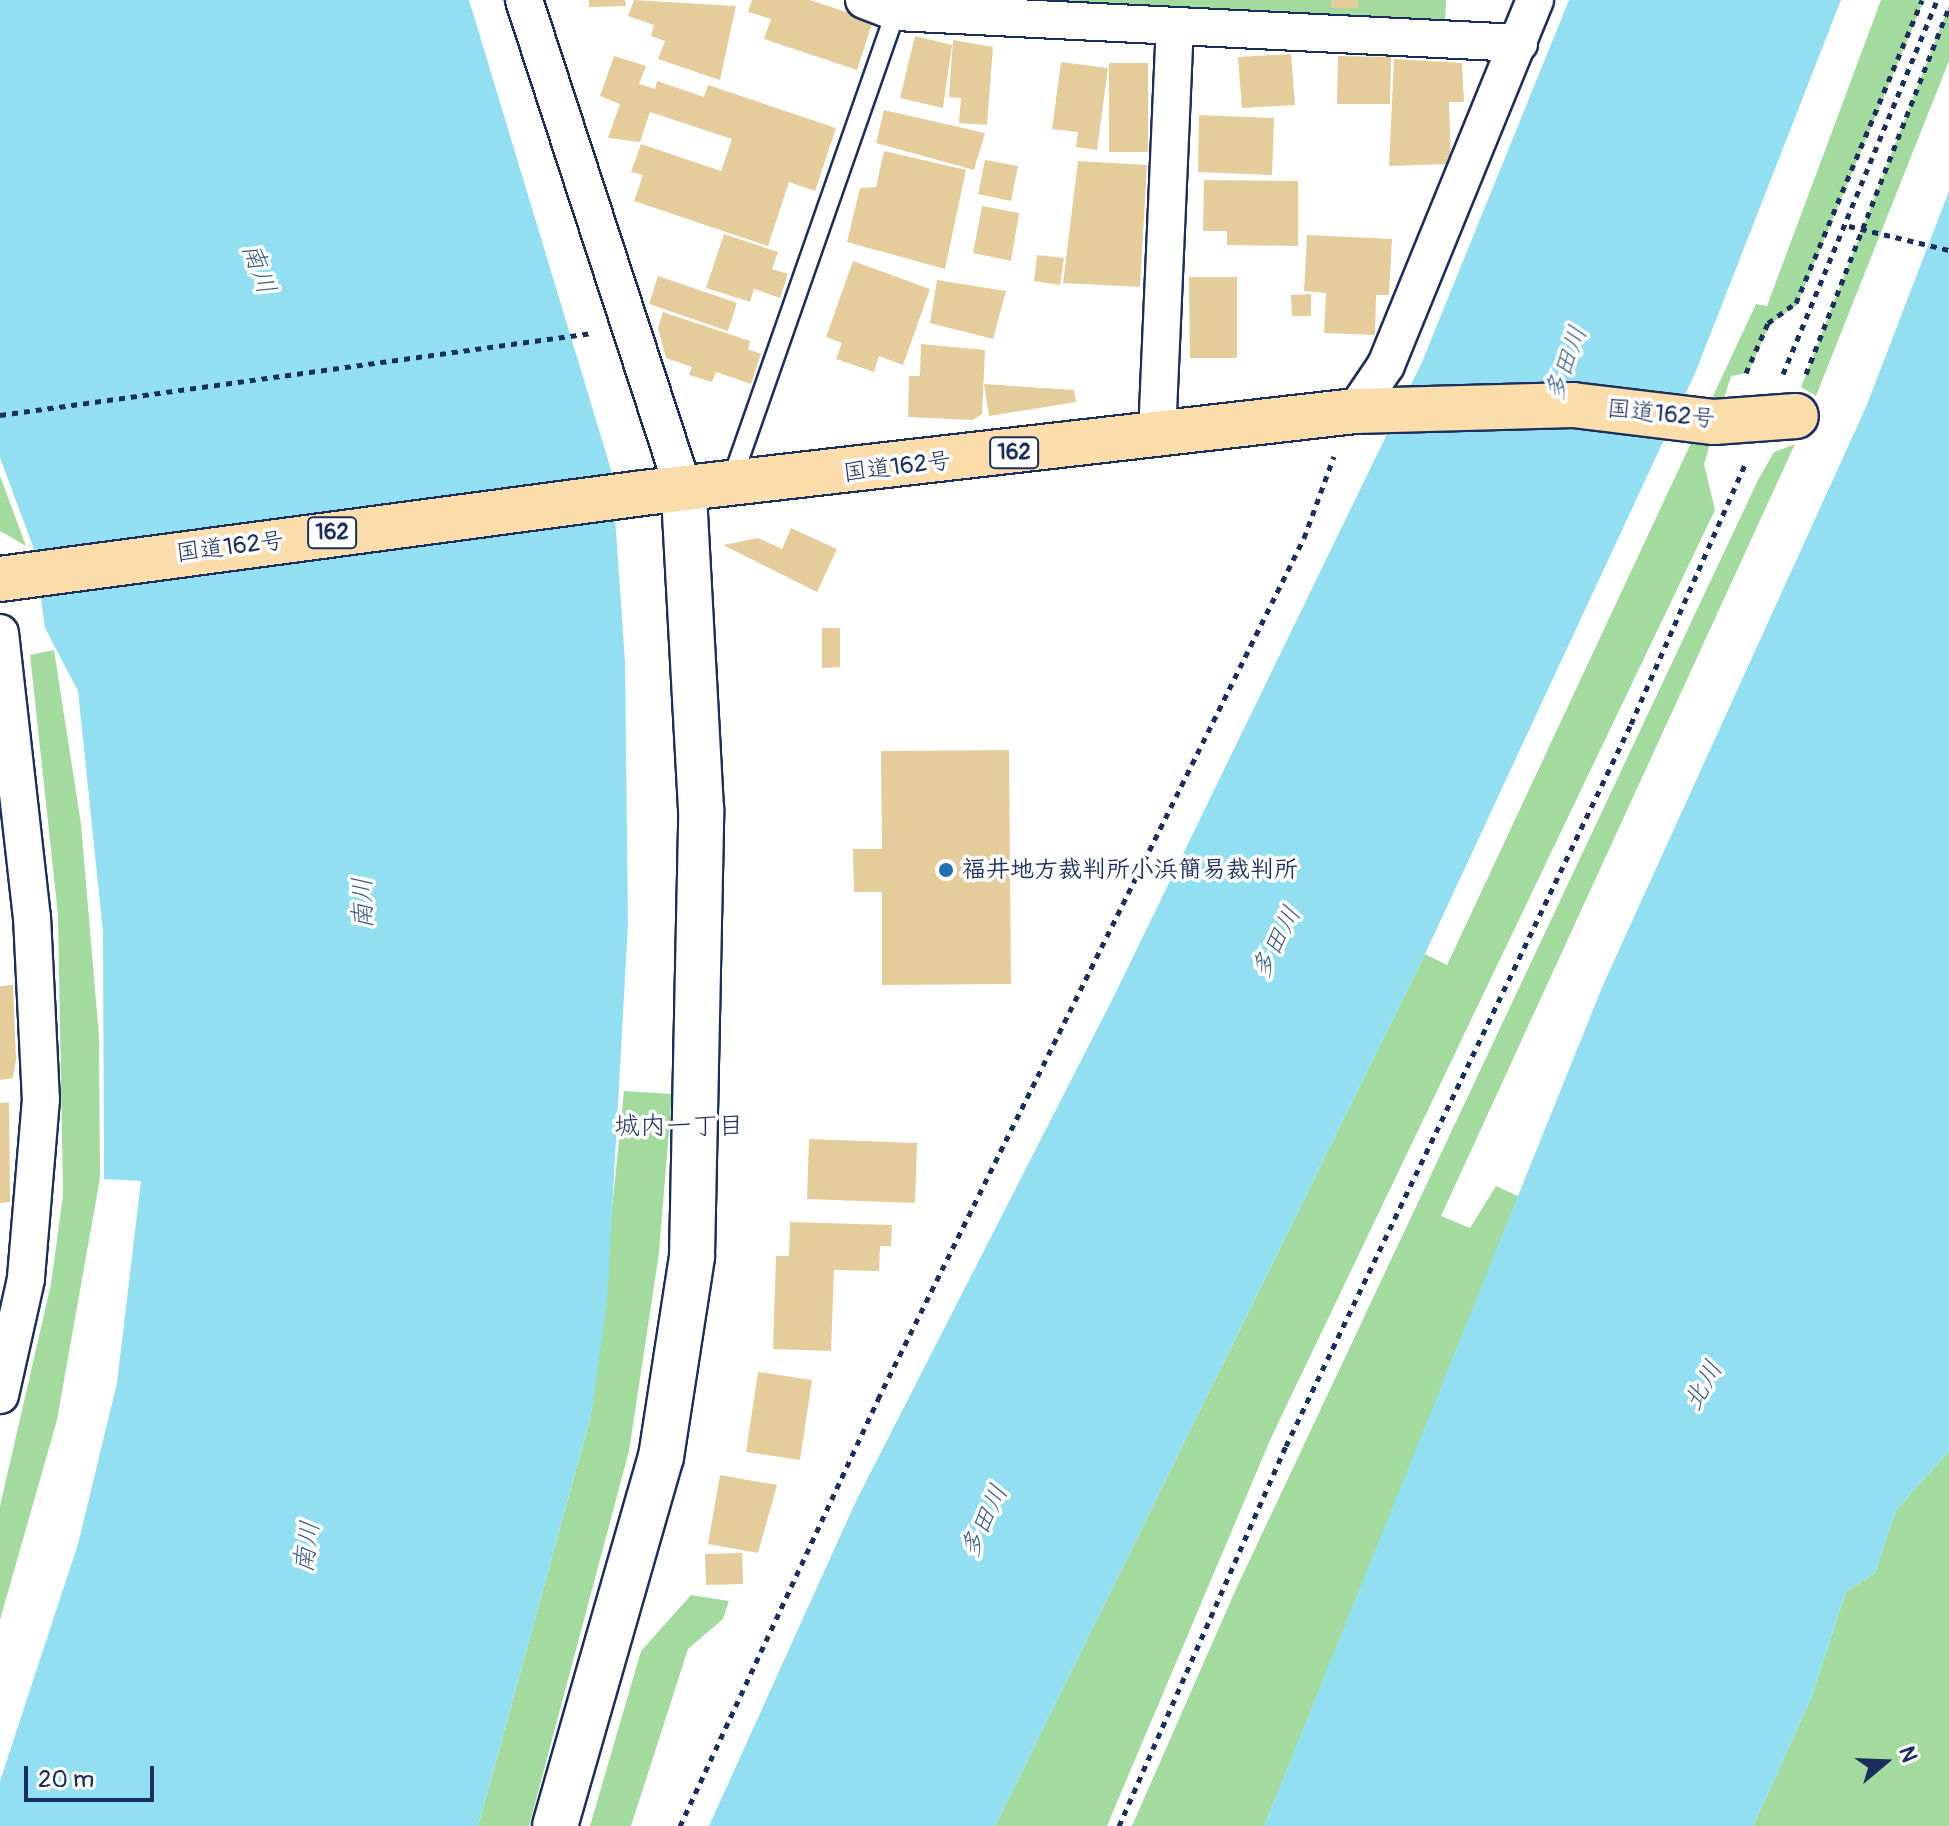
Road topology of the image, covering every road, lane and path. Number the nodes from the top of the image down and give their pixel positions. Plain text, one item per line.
1 (524, 0) edge
2 (1535, 0) edge
3 (1922, 0) edge
4 (1937, 0) edge
5 (880, 6) edge
6 (1949, 8) edge
7 (1175, 28) junction
8 (1519, 43) junction
9 (1849, 226) junction
10 (1949, 250) edge
11 (625, 329) junction
12 (1746, 373) dead end
13 (1787, 407) junction
14 (1370, 410) junction
15 (0, 415) edge
16 (1157, 435) junction
17 (1322, 454) dead end
18 (728, 488) junction
19 (663, 492) junction
20 (11, 576) edge
21 (0, 633) edge
22 (0, 1395) edge
23 (555, 1826) edge
24 (680, 1826) edge
25 (1119, 1826) edge

1 - 11 street
2 - 8 street
3 - 12 path
4 - 9 path
5 - 7 street
5 - 18 lane
6 - 13 path
7 - 8 street
7 - 16 street
8 - 14 street
9 - 10 path, bridge
9 - 13 path
11 - 15 path
11 - 19 street
13 - 14 highway, 国道162号 / 162
13 - 25 path
14 - 16 highway, 国道162号 / 162
16 - 18 highway, 国道162号 / 162
17 - 24 path
18 - 19 highway, 国道162号 / 162
19 - 20 highway, 国道162号 / 162
19 - 23 street
21 - 22 street

